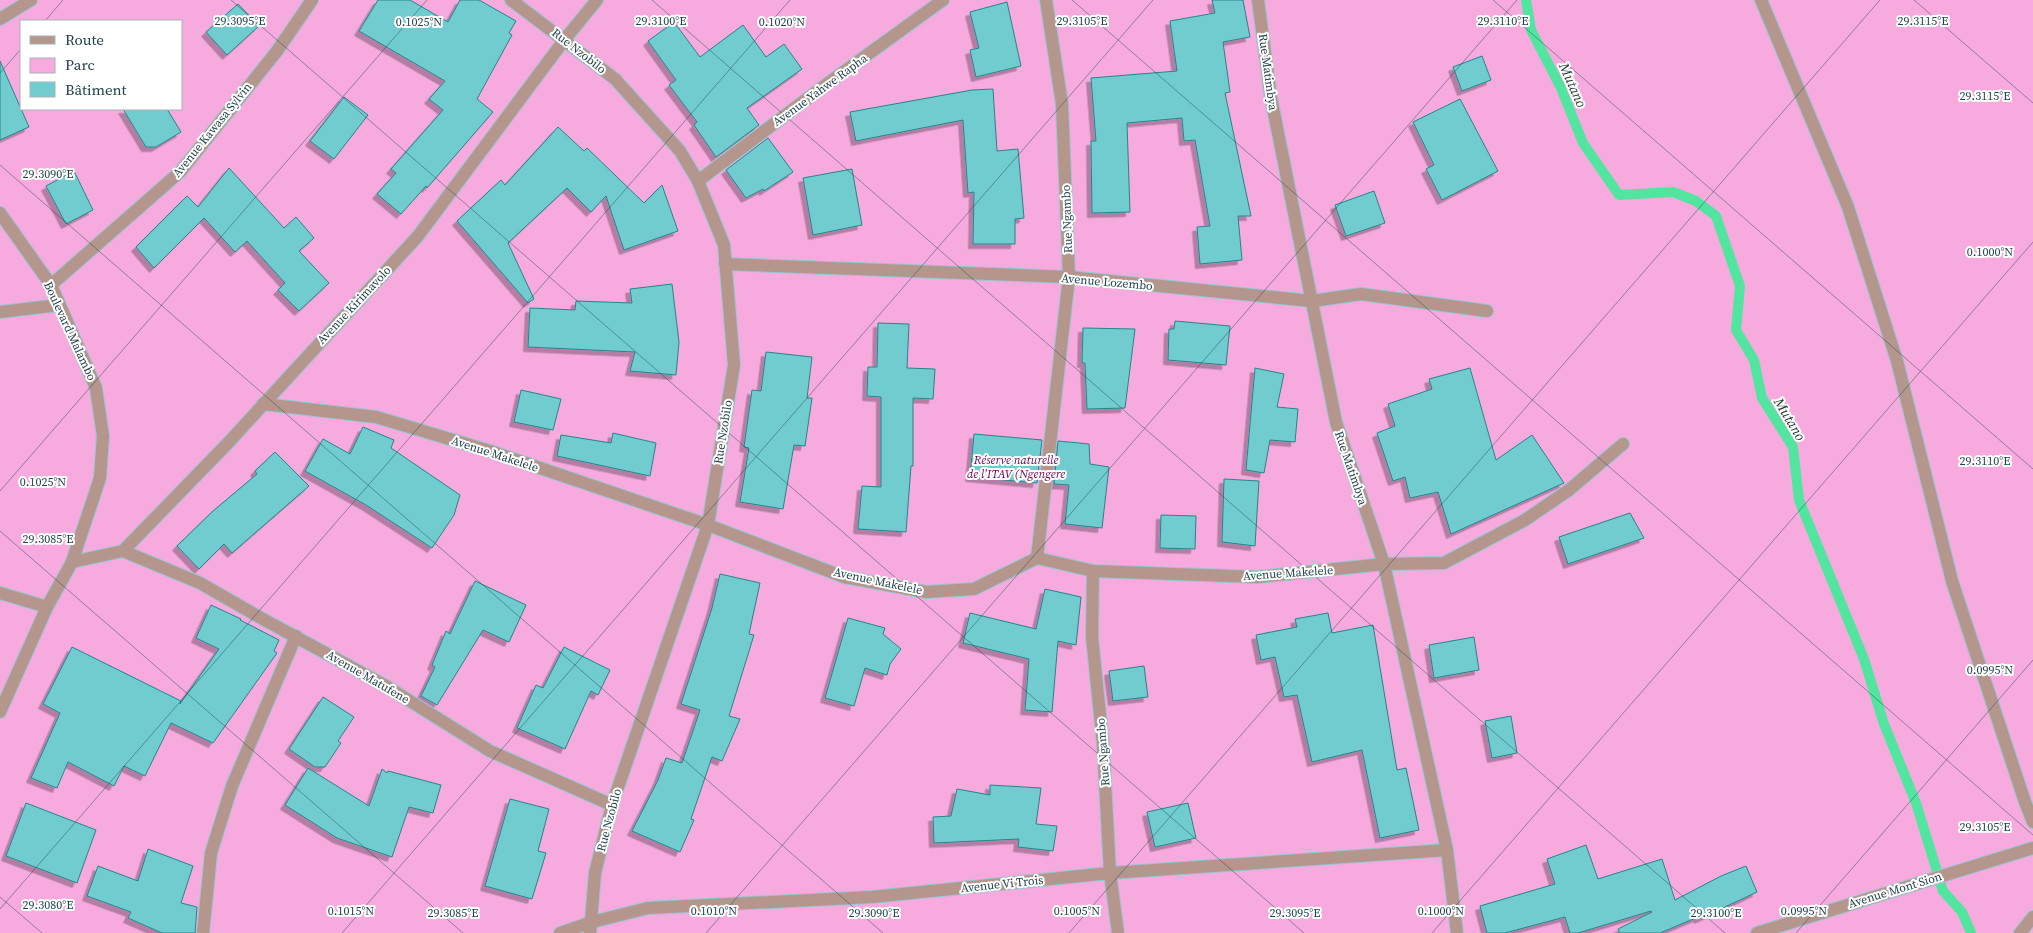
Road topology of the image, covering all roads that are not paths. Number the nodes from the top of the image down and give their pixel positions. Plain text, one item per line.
1 (32, 0) edge
2 (312, 0) edge
3 (511, 0) edge
4 (597, 0) edge
5 (943, 0) edge
6 (1046, 0) edge
7 (1258, 0) edge
8 (1761, 0) edge
9 (0, 19) edge
10 (565, 39) junction
11 (698, 181) junction
12 (0, 213) edge
13 (725, 264) junction
14 (1069, 277) junction
15 (51, 285) junction
16 (1312, 301) junction
17 (59, 305) junction
18 (1487, 311) dead end
19 (0, 312) edge
20 (263, 404) junction
21 (1623, 444) dead end
22 (708, 525) junction
23 (124, 551) junction
24 (1037, 558) junction
25 (72, 562) junction
26 (1384, 564) junction
27 (1094, 571) junction
28 (0, 593) edge
29 (47, 607) junction
30 (296, 636) junction
31 (0, 712) edge
32 (612, 805) junction
33 (2033, 822) edge
34 (2033, 848) edge
35 (1447, 850) junction
36 (1110, 873) junction
37 (2033, 916) edge
38 (591, 927) edge
39 (203, 933) edge
40 (560, 933) edge
41 (1118, 933) edge
42 (1457, 933) edge
43 (1757, 933) edge
44 (2020, 933) edge

1 - 9 street
2 - 15 street, Avenue Kawasa Sylvin
3 - 10 street, Rue Nzobilo
4 - 10 street, Avenue Kirimavolo
5 - 11 street, Avenue Yahwe Rapha
6 - 14 street, Rue Ngambo
7 - 16 street, Rue Matimbya
8 - 33 street
10 - 11 street, Rue Nzobilo
10 - 20 street, Avenue Kirimavolo
11 - 13 street, Rue Nzobilo
12 - 15 street, Boulevard Malambo
13 - 14 street, Avenue Lozembo
13 - 22 street, Rue Nzobilo
14 - 16 street, Avenue Lozembo
14 - 24 street, Rue Ngambo
15 - 17 street, Boulevard Malambo
16 - 18 street, Avenue Lozembo
16 - 26 street, Rue Matimbya
17 - 19 street
17 - 25 street, Boulevard Malambo
20 - 22 street, Avenue Makelele
20 - 23 street, Avenue Kirimavolo
21 - 26 street, Avenue Makelele
22 - 24 street, Avenue Makelele
22 - 32 street, Rue Nzobilo
23 - 25 street
23 - 30 street, Avenue Matufene
24 - 27 street, Avenue Makelele
25 - 29 street, Boulevard Malambo
26 - 27 street, Avenue Makelele
26 - 35 street, Rue Matimbya
27 - 36 street, Rue Ngambo
28 - 29 street
29 - 31 street, Boulevard Malambo
30 - 32 street, Avenue Matufene
30 - 39 street
32 - 38 street, Rue Nzobilo
34 - 43 street, Avenue Mont Sion
35 - 36 street, Avenue Vi Trois
35 - 42 street, Rue Matimbya
36 - 38 street, Avenue Vi Trois
36 - 41 street, Rue Ngambo
37 - 44 street
38 - 40 street, Avenue Vi Trois

